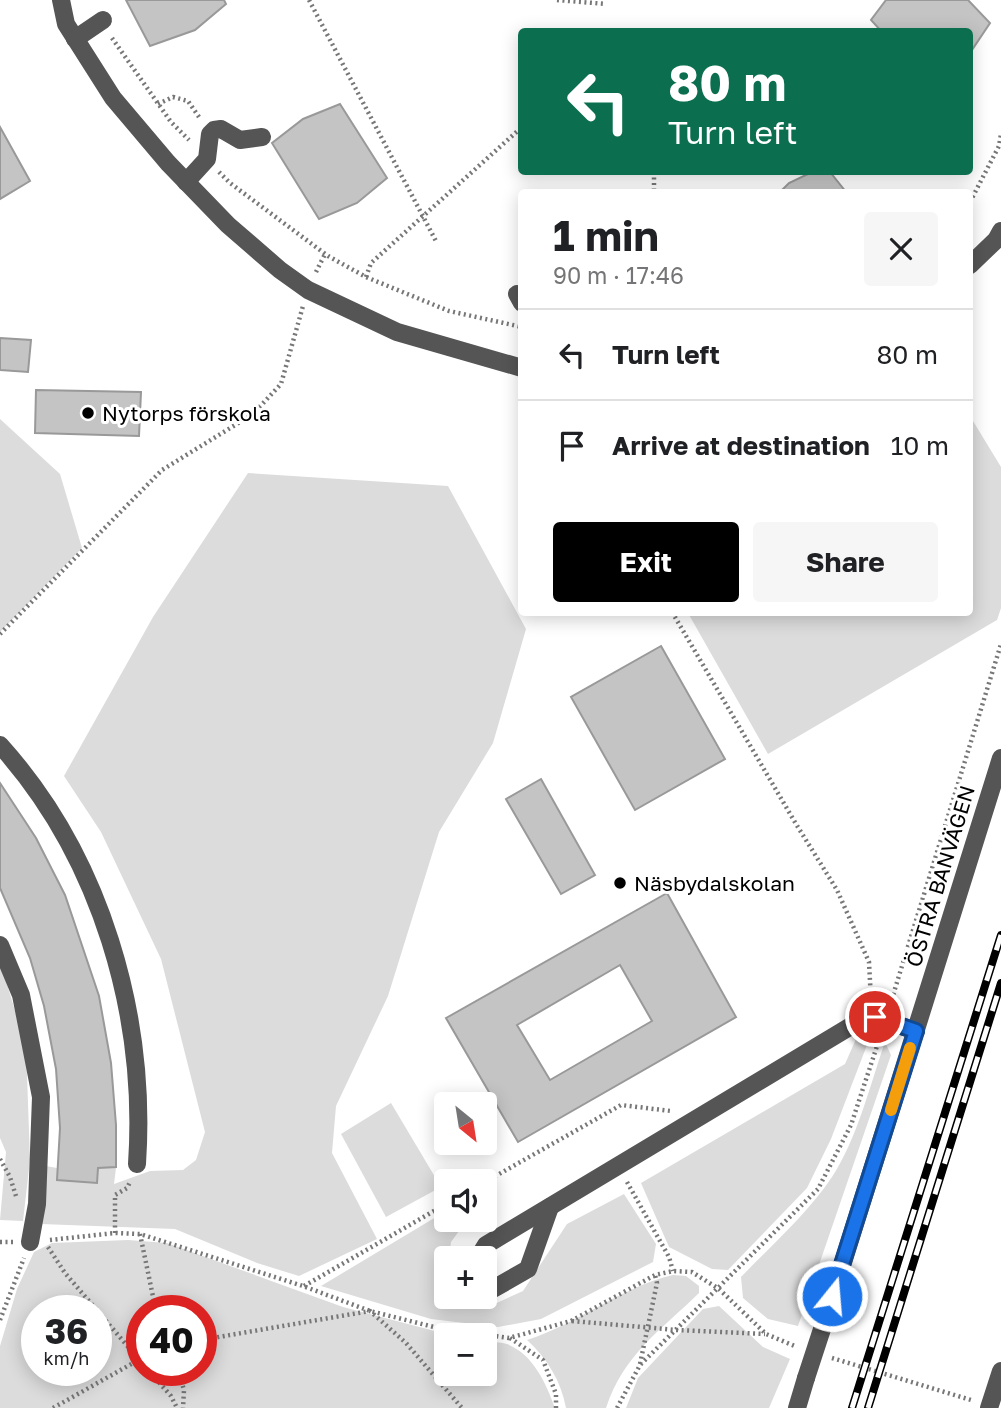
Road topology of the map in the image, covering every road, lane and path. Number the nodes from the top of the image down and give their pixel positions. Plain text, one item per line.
1 (61, 0) edge
2 (309, 0) edge
3 (557, 0) edge
4 (606, 4) dead end
5 (103, 20) dead end
6 (75, 38) junction
7 (158, 104) dead end
8 (518, 131) edge
9 (210, 134) junction
10 (1001, 134) edge
11 (262, 137) dead end
12 (186, 181) junction
13 (973, 196) edge
14 (424, 216) junction
15 (1001, 231) edge
16 (437, 243) dead end
17 (325, 254) dead end
18 (973, 262) edge
19 (308, 290) junction
20 (518, 326) edge
21 (518, 367) edge
22 (674, 616) edge
23 (0, 634) edge
24 (0, 745) edge
25 (1001, 758) edge
26 (0, 945) edge
27 (886, 1020) junction
28 (916, 1031) junction
29 (703, 1115) junction
30 (137, 1164) joint
31 (619, 1166) junction
32 (497, 1175) edge
33 (551, 1207) junction
34 (434, 1211) edge
35 (115, 1233) junction
36 (140, 1234) junction
37 (37, 1241) junction
38 (485, 1246) edge
39 (673, 1271) junction
40 (655, 1275) junction
41 (303, 1286) junction
42 (497, 1287) edge
43 (153, 1295) edge
44 (370, 1311) junction
45 (0, 1320) edge
46 (571, 1321) junction
47 (648, 1328) junction
48 (766, 1334) junction
49 (217, 1337) edge
50 (509, 1338) junction
51 (126, 1343) edge
52 (803, 1349) dead end
53 (827, 1356) dead end
54 (640, 1365) dead end
55 (126, 1368) edge
56 (1001, 1371) edge
57 (162, 1386) edge
58 (183, 1386) edge
59 (982, 1405) edge
60 (53, 1408) edge
61 (177, 1408) edge
62 (183, 1408) edge
63 (462, 1408) edge
64 (556, 1408) edge
65 (797, 1408) edge

1 - 6 street
2 - 14 path
3 - 4 path
5 - 6 street
6 - 12 street
7 - 9 path
8 - 14 path
9 - 11 street
9 - 12 street
10 - 13 path
12 - 19 street
14 - 16 path
14 - 20 path
15 - 18 street
17 - 19 path
19 - 21 street
19 - 23 path
22 - 27 path
24 - 30 street
25 - 28 street, ÖSTRA BANVÄGEN
26 - 37 street
27 - 28 street
27 - 29 street
28 - 65 street, ÖSTRA BANVÄGEN, bridge
29 - 31 street
29 - 32 path
30 - 35 path
31 - 33 street
31 - 39 path
33 - 38 street
33 - 42 street
34 - 41 path
35 - 36 path
35 - 37 path
36 - 41 path
36 - 43 path
37 - 45 path
37 - 51 path
39 - 40 path
39 - 48 path
40 - 46 path
40 - 47 path
41 - 44 path
44 - 49 path
44 - 50 path
44 - 63 path
46 - 47 path
46 - 50 path
47 - 48 path
47 - 54 path
48 - 52 path
50 - 64 path
53 - 59 path
55 - 60 path
56 - 59 street, bridge
57 - 61 path
58 - 62 path

